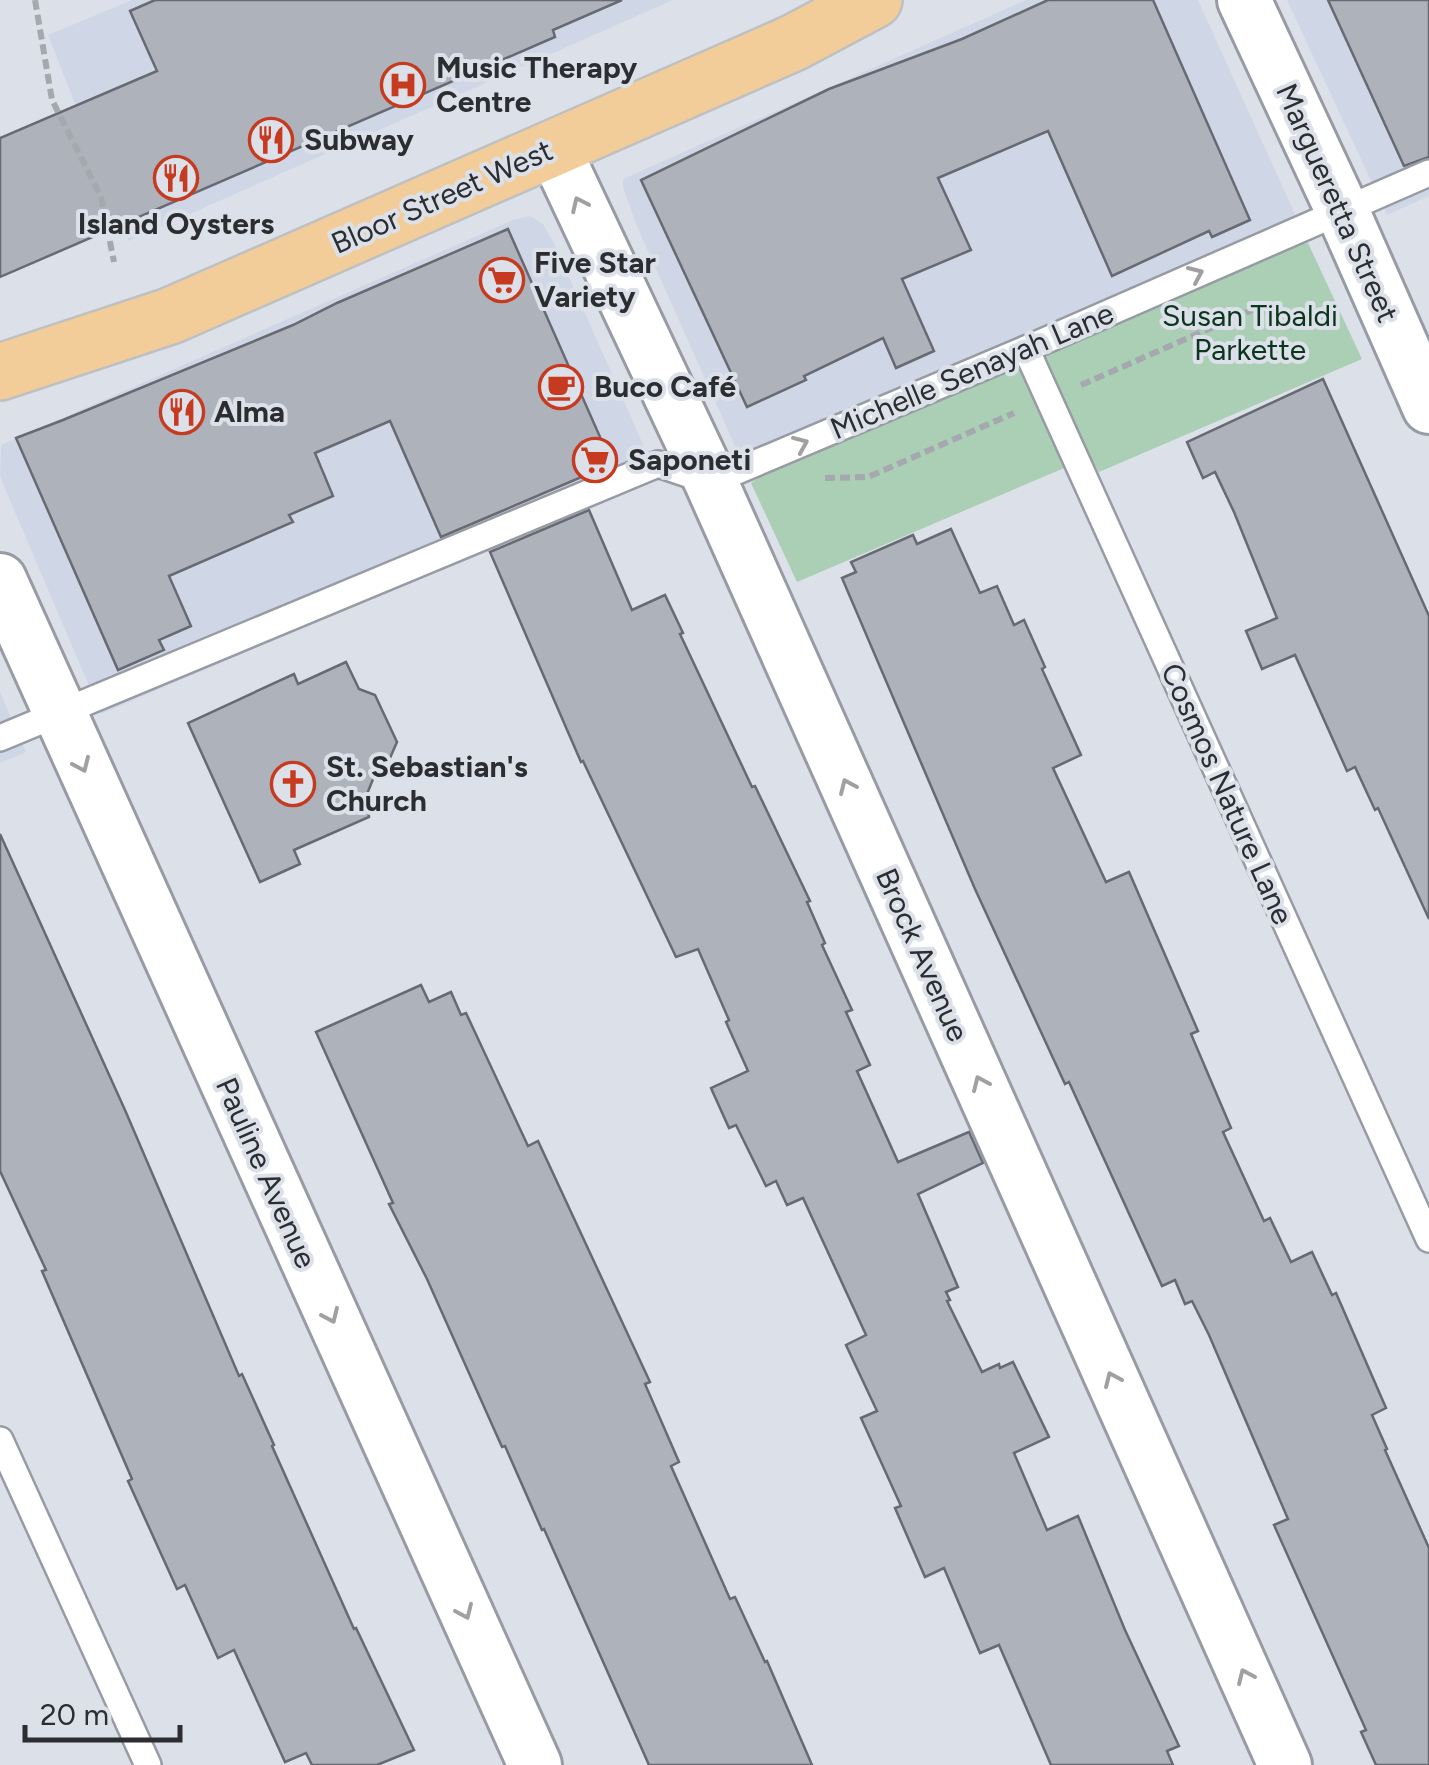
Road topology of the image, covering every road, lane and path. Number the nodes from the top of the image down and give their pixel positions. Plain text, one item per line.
1 (35, 0) edge
2 (1244, 0) edge
3 (851, 6) edge
4 (554, 149) junction
5 (1429, 173) edge
6 (1342, 210) junction
7 (114, 262) dead end
8 (1026, 349) junction
9 (0, 372) edge
10 (1429, 407) edge
11 (711, 482) junction
12 (0, 580) edge
13 (58, 712) junction
14 (0, 738) edge
15 (1429, 1239) edge
16 (0, 1440) edge
17 (148, 1765) edge
18 (535, 1765) edge
19 (1285, 1765) edge

1 - 7 path
2 - 6 street, Margueretta Street
3 - 4 main road, Bloor Street West
4 - 9 main road, Bloor Street West
11 -> 4 street, Brock Avenue
5 - 6 lane, Michelle Senayah Lane
8 -> 6 lane, Michelle Senayah Lane
6 - 10 street, Margueretta Street
11 -> 8 lane, Michelle Senayah Lane
8 - 15 lane, Cosmos Nature Lane
11 - 13 lane
19 -> 11 street, Brock Avenue
12 - 13 street, Pauline Avenue
13 - 14 lane
13 -> 18 street, Pauline Avenue
16 - 17 lane

